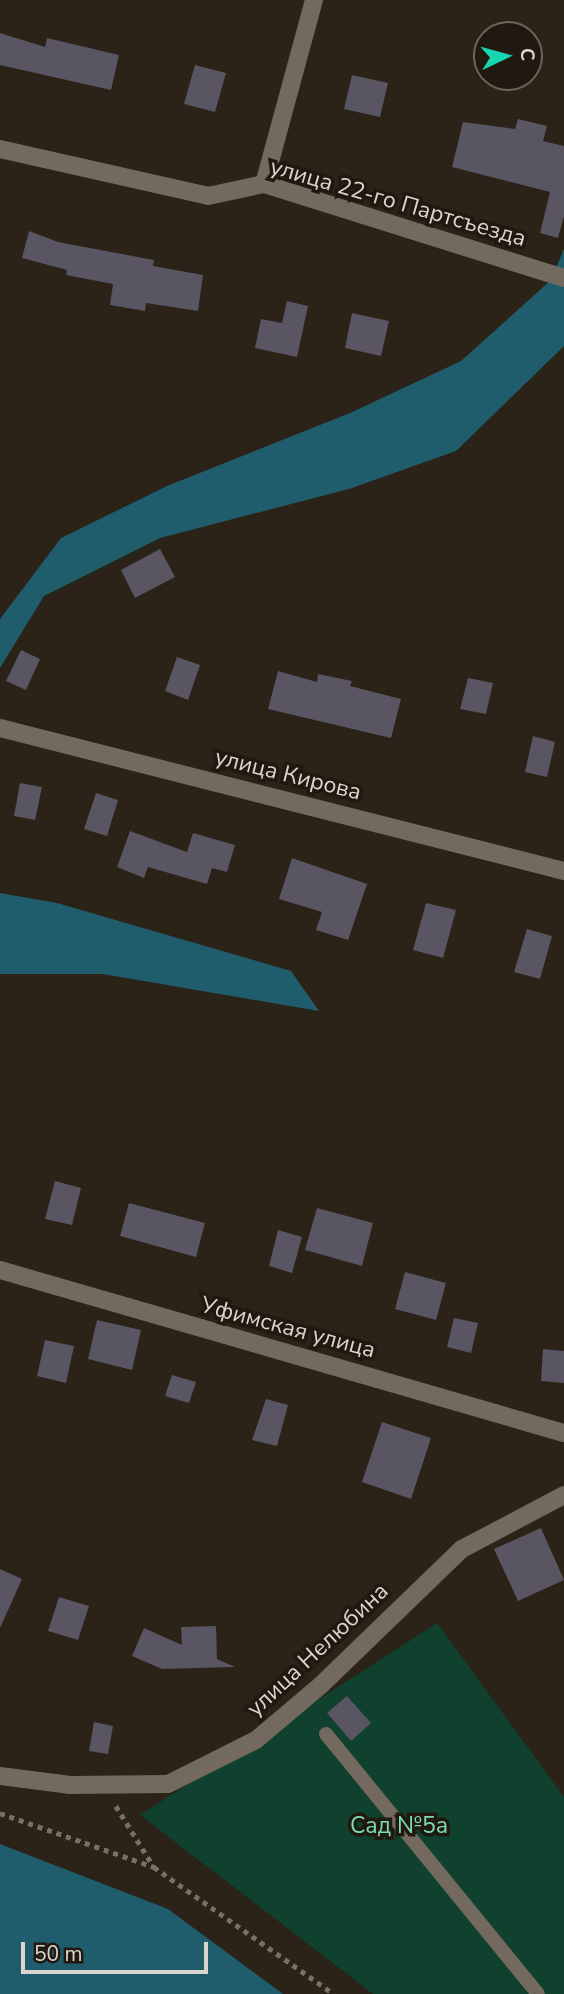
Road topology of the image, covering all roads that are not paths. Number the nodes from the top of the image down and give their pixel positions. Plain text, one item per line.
1 (314, 0) edge
2 (0, 149) edge
3 (264, 184) junction
4 (564, 278) edge
5 (3, 728) edge
6 (564, 871) edge
7 (0, 1270) edge
8 (564, 1433) edge
9 (564, 1495) edge
10 (326, 1734) dead end
11 (0, 1776) edge
12 (538, 1994) edge

1 - 3 street
2 - 3 street, улица 22-го Партсъезда
3 - 4 street, улица 22-го Партсъезда
5 - 6 street, улица Кирова
7 - 8 street, Уфимская улица
9 - 11 street, улица Нелюбина
10 - 12 lane

